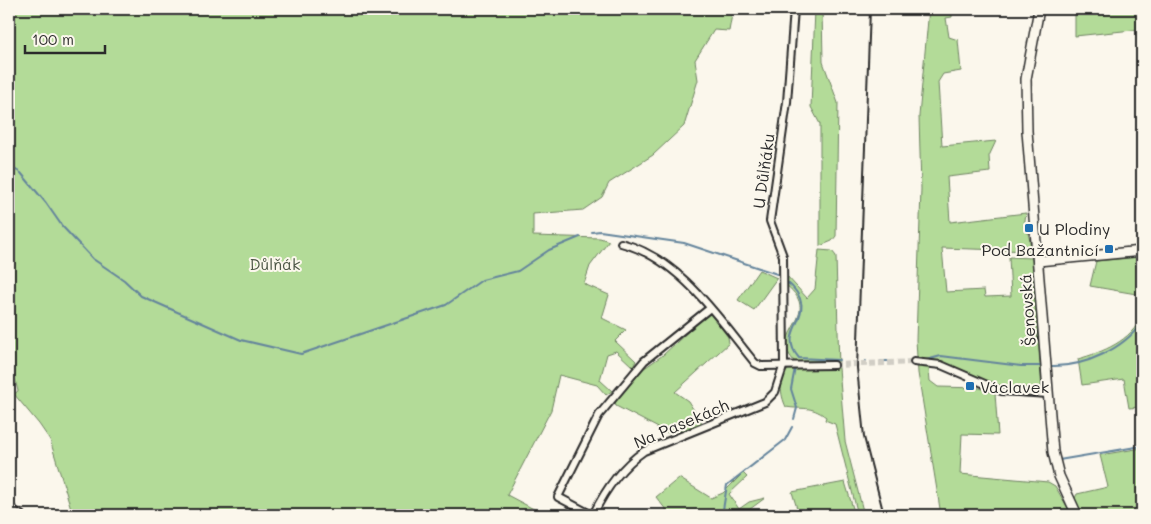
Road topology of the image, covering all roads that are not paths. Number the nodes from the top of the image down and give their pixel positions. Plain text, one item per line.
1 (794, 9) edge
2 (1039, 9) edge
3 (621, 243) dead end
4 (1142, 251) edge
5 (1038, 261) junction
6 (710, 308) junction
7 (914, 362) tunnel mouth
8 (784, 364) junction
9 (834, 365) tunnel mouth
10 (1048, 394) junction
11 (9, 507) edge
12 (22, 515) edge
13 (592, 515) edge
14 (1077, 515) edge

1 - 8 street, U Důlňáku
2 - 5 street, Šenovská
3 - 6 street
4 - 5 street
5 - 10 street, Šenovská
6 - 8 street
6 - 13 street, Na Pasekách
7 - 10 street
8 - 9 street
8 - 13 street, Na Pasekách
10 - 14 street, Šenovská
11 - 12 street

